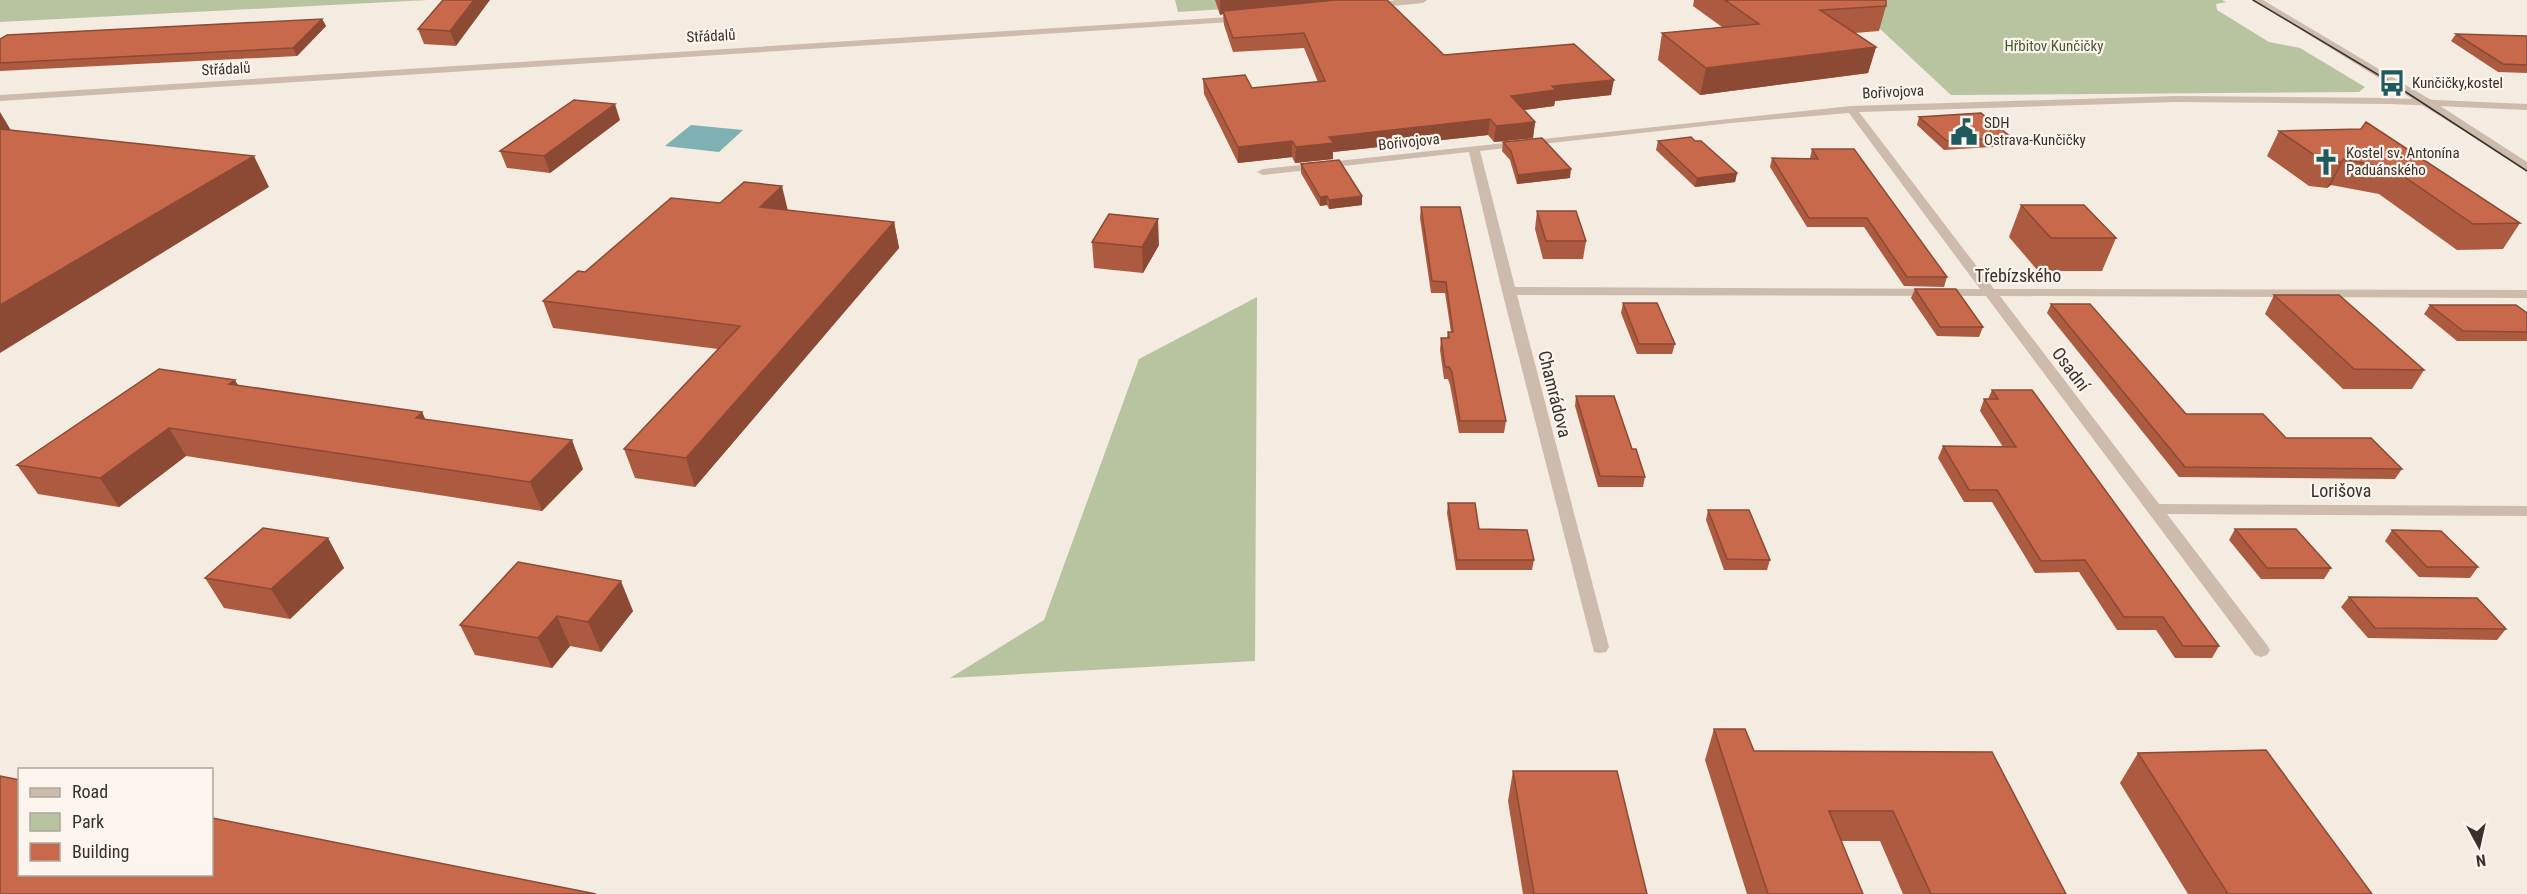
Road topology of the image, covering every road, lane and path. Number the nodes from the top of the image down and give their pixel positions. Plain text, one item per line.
1 (1423, 0) edge
2 (2257, 0) edge
3 (1364, 6) edge
4 (1258, 18) edge
5 (0, 98) edge
6 (2427, 102) junction
7 (2527, 107) edge
8 (1851, 109) junction
9 (1474, 150) junction
10 (2527, 167) edge
11 (1263, 172) dead end
12 (1508, 291) junction
13 (1991, 293) junction
14 (2527, 294) edge
15 (2154, 509) junction
16 (2527, 511) edge
17 (1600, 647) dead end
18 (2261, 650) dead end

1 - 3 street
2 - 6 street
4 - 5 street, Střádalů
6 - 7 street, Bořivojova
6 - 8 street, Bořivojova
6 - 10 street
8 - 9 street, Bořivojova
8 - 13 street, Osadní
9 - 11 street, Bořivojova
9 - 12 street, Chamrádova
12 - 13 street, Třebízského
12 - 17 street, Chamrádova
13 - 14 street, Třebízského
13 - 15 street, Osadní
15 - 16 street, Lorišova
15 - 18 street, Osadní

